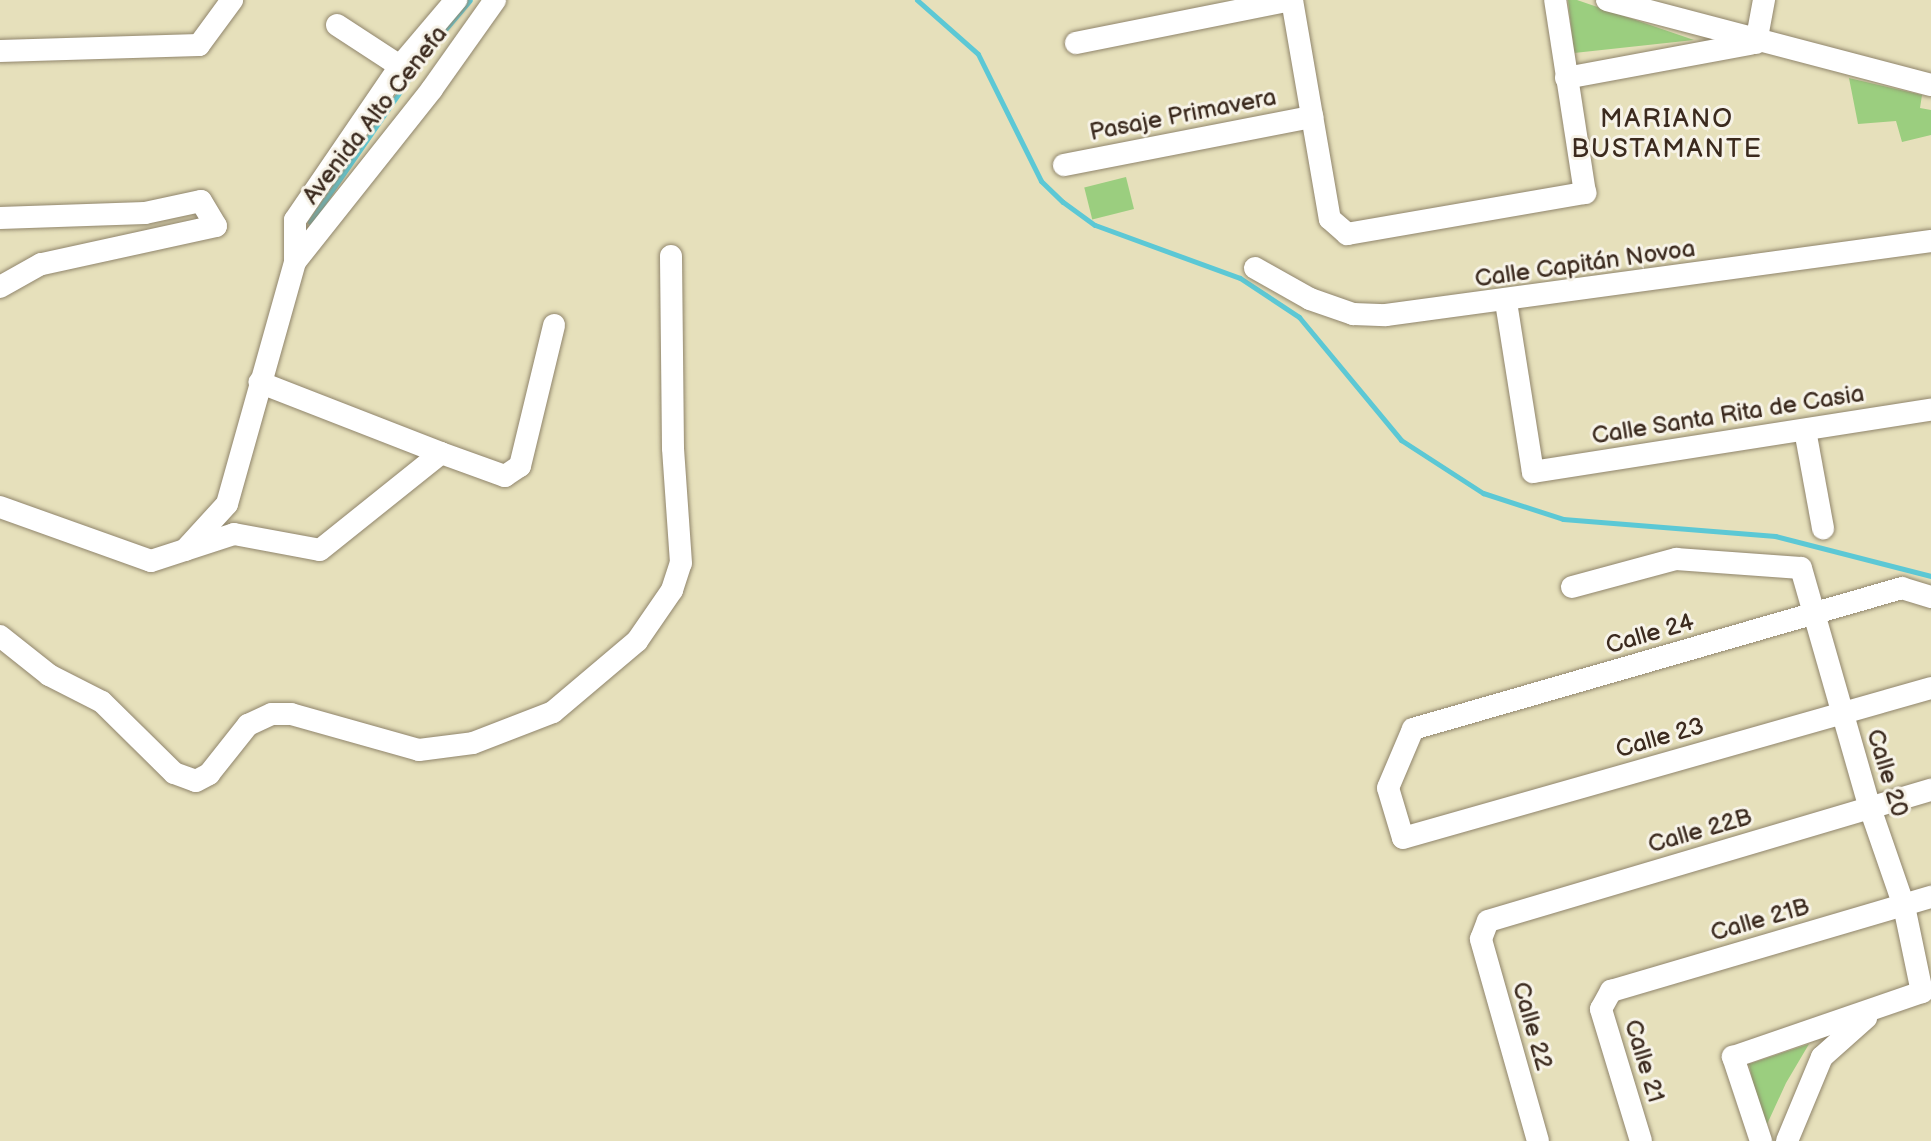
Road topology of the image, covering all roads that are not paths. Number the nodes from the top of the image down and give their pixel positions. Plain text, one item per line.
1 (232, 0) edge
2 (456, 0) edge
3 (495, 0) edge
4 (1292, 0) edge
5 (1555, 0) edge
6 (1764, 0) edge
7 (1612, 1) edge
8 (337, 25) dead end
9 (1076, 43) dead end
10 (1756, 43) junction
11 (0, 51) edge
12 (400, 66) junction
13 (1566, 78) junction
14 (1931, 85) edge
15 (1312, 117) junction
16 (1064, 165) dead end
17 (0, 218) edge
18 (1931, 241) edge
19 (671, 256) dead end
20 (295, 262) junction
21 (1255, 268) dead end
22 (0, 287) edge
23 (1506, 302) junction
24 (554, 325) dead end
25 (259, 382) junction
26 (1931, 410) edge
27 (1805, 430) junction
28 (441, 453) junction
29 (0, 507) edge
30 (1823, 528) dead end
31 (184, 551) junction
32 (1572, 587) dead end
33 (1931, 597) edge
34 (1815, 613) junction
35 (0, 636) edge
36 (1931, 688) edge
37 (1842, 714) junction
38 (1931, 790) edge
39 (1870, 808) junction
40 (1403, 838) joint
41 (1931, 897) edge
42 (1904, 906) junction
43 (1484, 924) joint
44 (1926, 991) edge
45 (1606, 996) joint
46 (1538, 1141) edge
47 (1641, 1141) edge
48 (1761, 1141) edge
49 (1787, 1141) edge

1 - 11 street
2 - 12 street, Avenida Alto Cenefa
3 - 20 street, Avenida Alto Cenefa
4 - 9 street
4 - 15 street
5 - 13 street
6 - 10 street
7 - 10 street
8 - 12 street
10 - 13 street
10 - 14 street
12 - 20 street, Avenida Alto Cenefa
13 - 15 street
15 - 16 street, Pasaje Primavera
17 - 22 street
18 - 23 street, Calle Capitán Novoa
19 - 35 street
20 - 25 street, Avenida Alto Cenefa
21 - 23 street, Calle Capitán Novoa
23 - 27 street, Calle Santa Rita de Casia
24 - 28 street
25 - 28 street
25 - 31 street, Avenida Alto Cenefa
26 - 27 street, Calle Santa Rita de Casia
27 - 30 street
28 - 31 street
29 - 31 street
32 - 34 street, Calle 20
33 - 34 street, Calle 24
34 - 37 street, Calle 20
34 - 40 street, Calle 24
36 - 37 street, Calle 23
37 - 39 street, Calle 20
37 - 40 street, Calle 23
38 - 39 street, Calle 22B
39 - 42 street, Calle 20
39 - 43 street, Calle 22B
41 - 42 street, Calle 21B
42 - 44 street, Calle 20
42 - 45 street, Calle 21B
43 - 46 street, Calle 22
44 - 48 street
44 - 49 street
45 - 47 street, Calle 21

